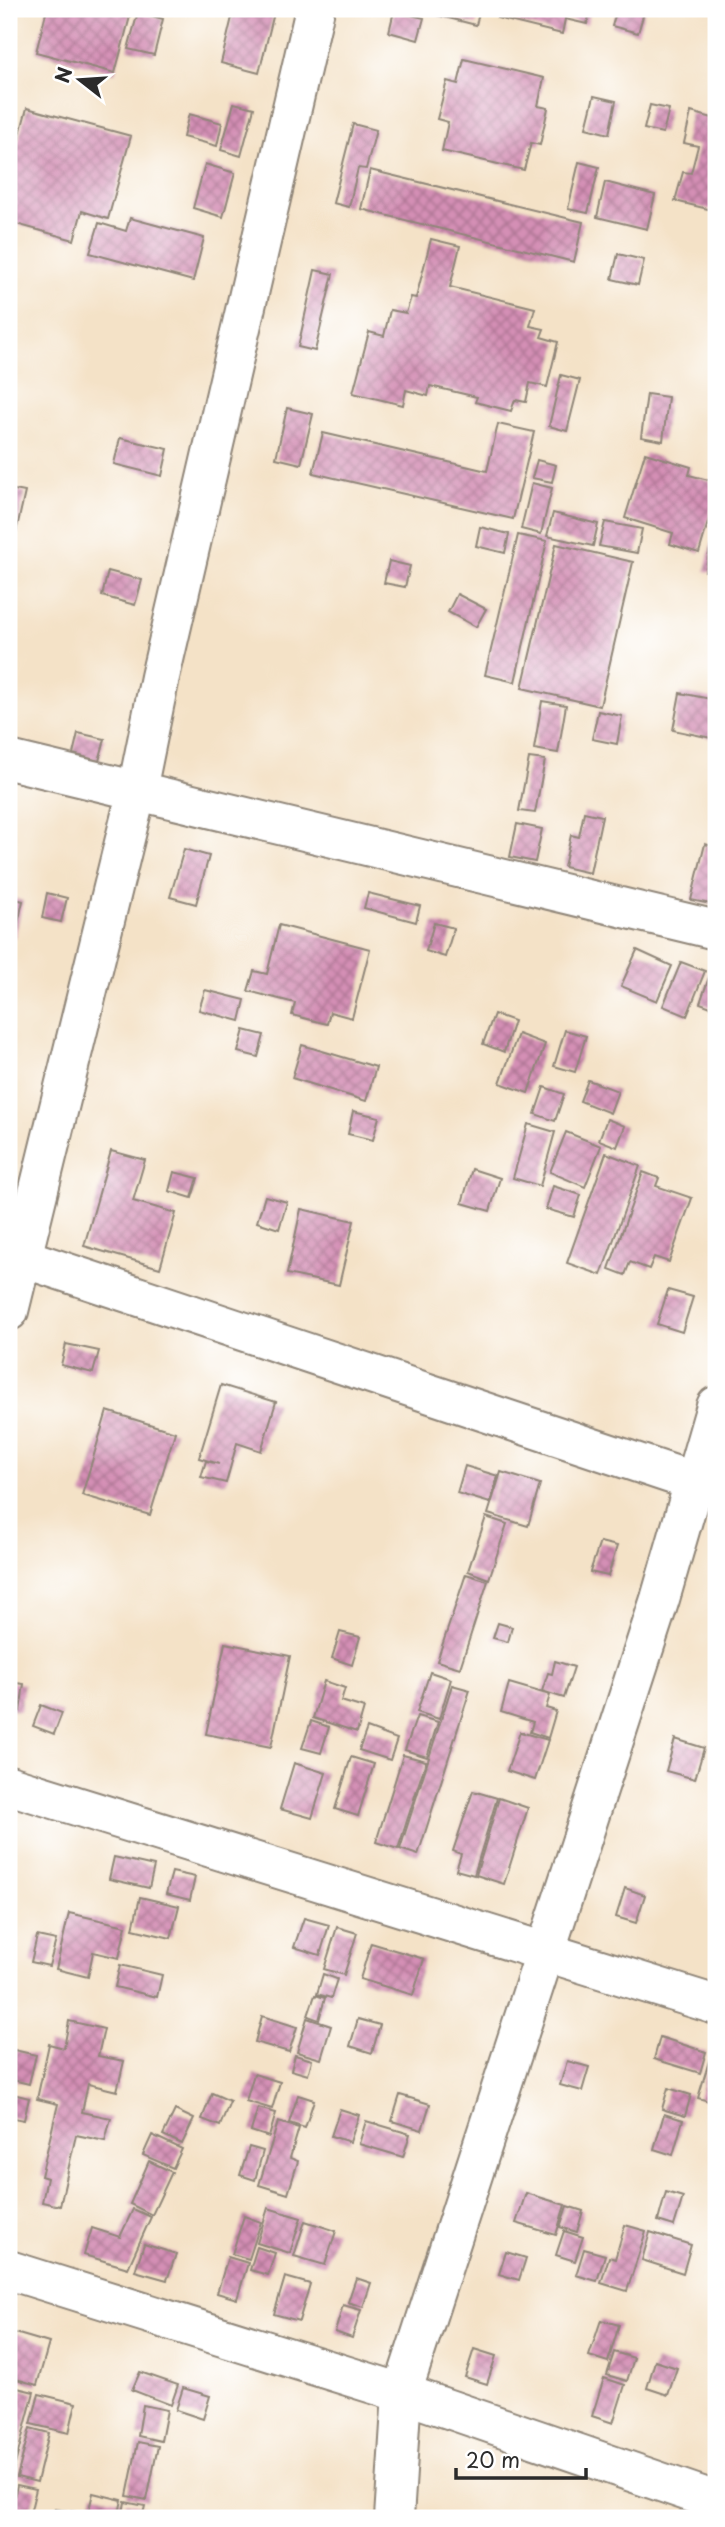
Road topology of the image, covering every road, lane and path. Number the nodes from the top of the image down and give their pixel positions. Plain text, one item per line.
1 (315, 9) edge
2 (9, 760) edge
3 (137, 790) junction
4 (716, 930) edge
5 (23, 1258) junction
6 (9, 1311) edge
7 (716, 1406) edge
8 (705, 1485) edge
9 (9, 1785) edge
10 (544, 1953) junction
11 (716, 2006) edge
12 (9, 2270) edge
13 (402, 2393) junction
14 (716, 2501) edge
15 (394, 2518) edge

1 - 3 street
2 - 3 street
3 - 4 street
3 - 5 street
5 - 6 street
5 - 8 street
7 - 8 street
8 - 10 street
9 - 10 street
10 - 11 street
10 - 13 street
12 - 13 street
13 - 14 street
13 - 15 street

